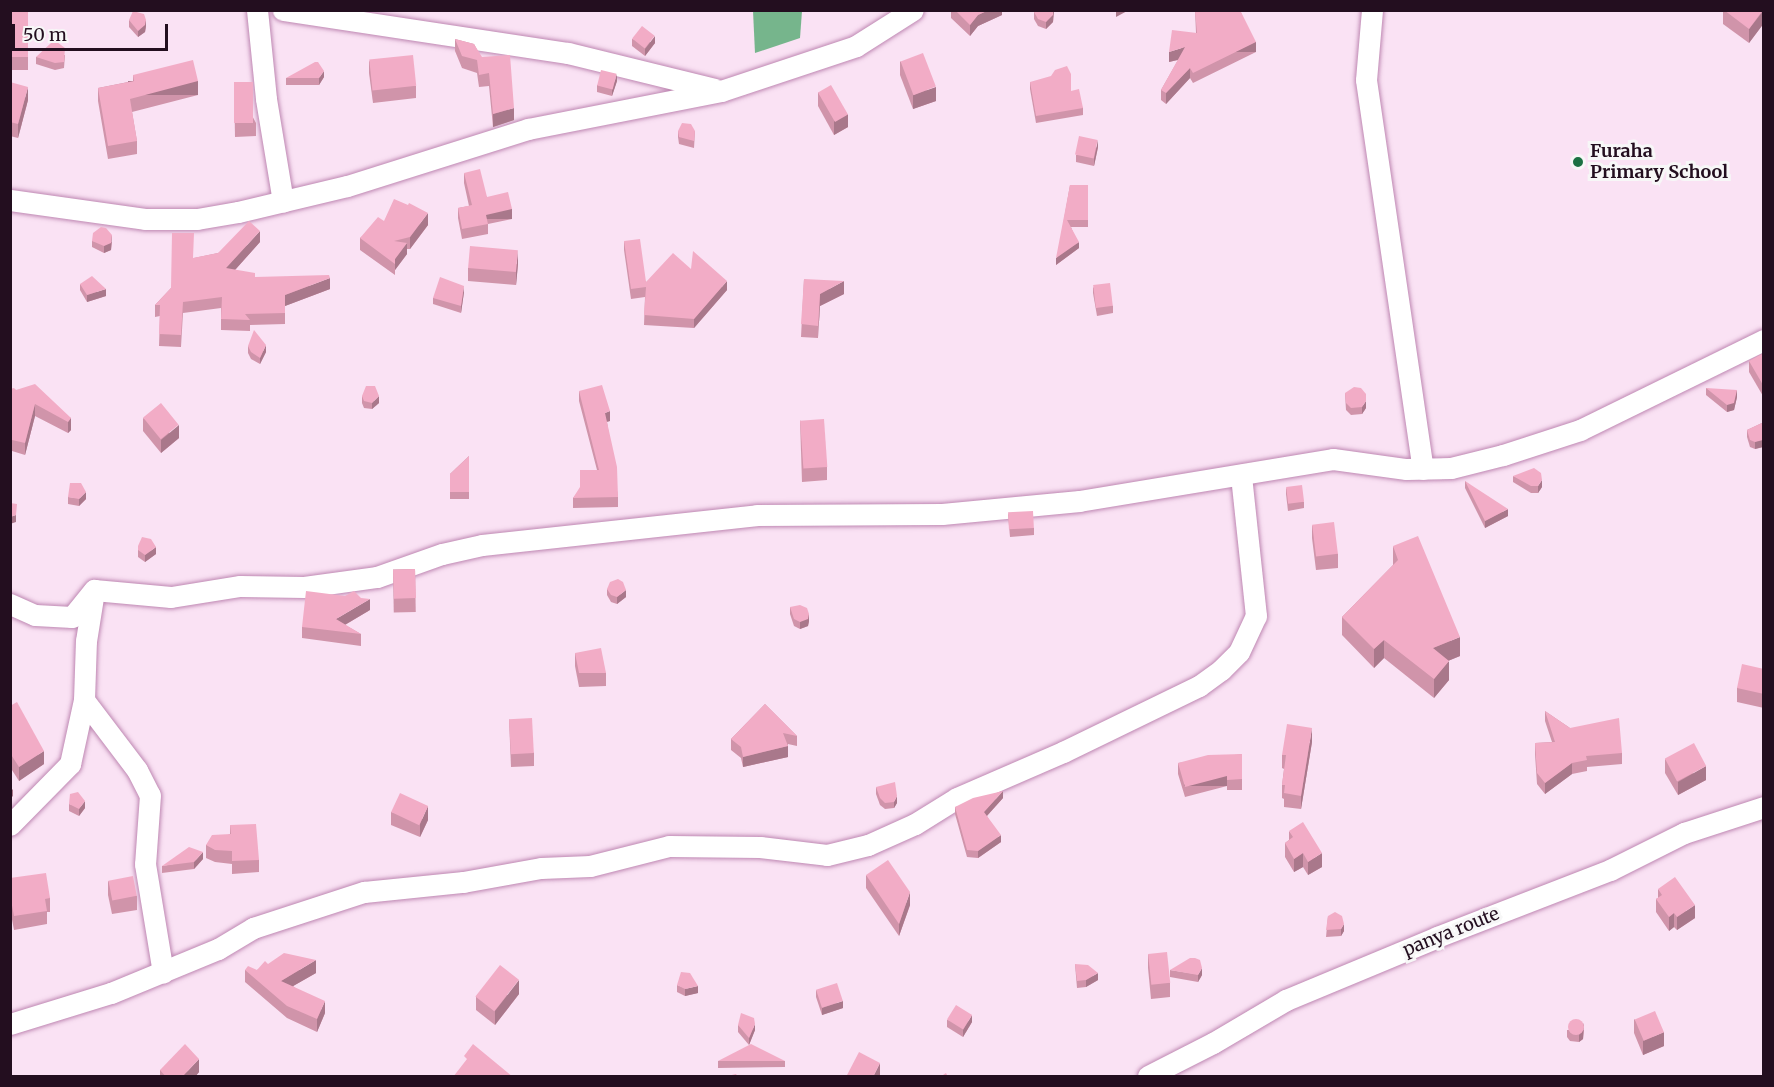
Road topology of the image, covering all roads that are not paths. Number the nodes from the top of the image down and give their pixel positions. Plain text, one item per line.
1 (257, 10) edge
2 (283, 10) edge
3 (912, 10) edge
4 (1372, 10) edge
5 (721, 91) junction
6 (10, 200) edge
7 (284, 202) junction
8 (1764, 340) edge
9 (1423, 469) junction
10 (1241, 476) junction
11 (94, 590) junction
12 (10, 604) edge
13 (84, 700) junction
14 (1764, 807) edge
15 (10, 825) edge
16 (163, 973) junction
17 (10, 1024) edge
18 (1148, 1077) edge

1 - 7 street
2 - 5 street
3 - 5 street
4 - 9 street
5 - 7 street
6 - 7 street
8 - 9 street
9 - 10 street
10 - 11 street
10 - 16 street
11 - 12 street
11 - 13 street
13 - 15 street
13 - 16 street
14 - 18 street, panya route
16 - 17 street

